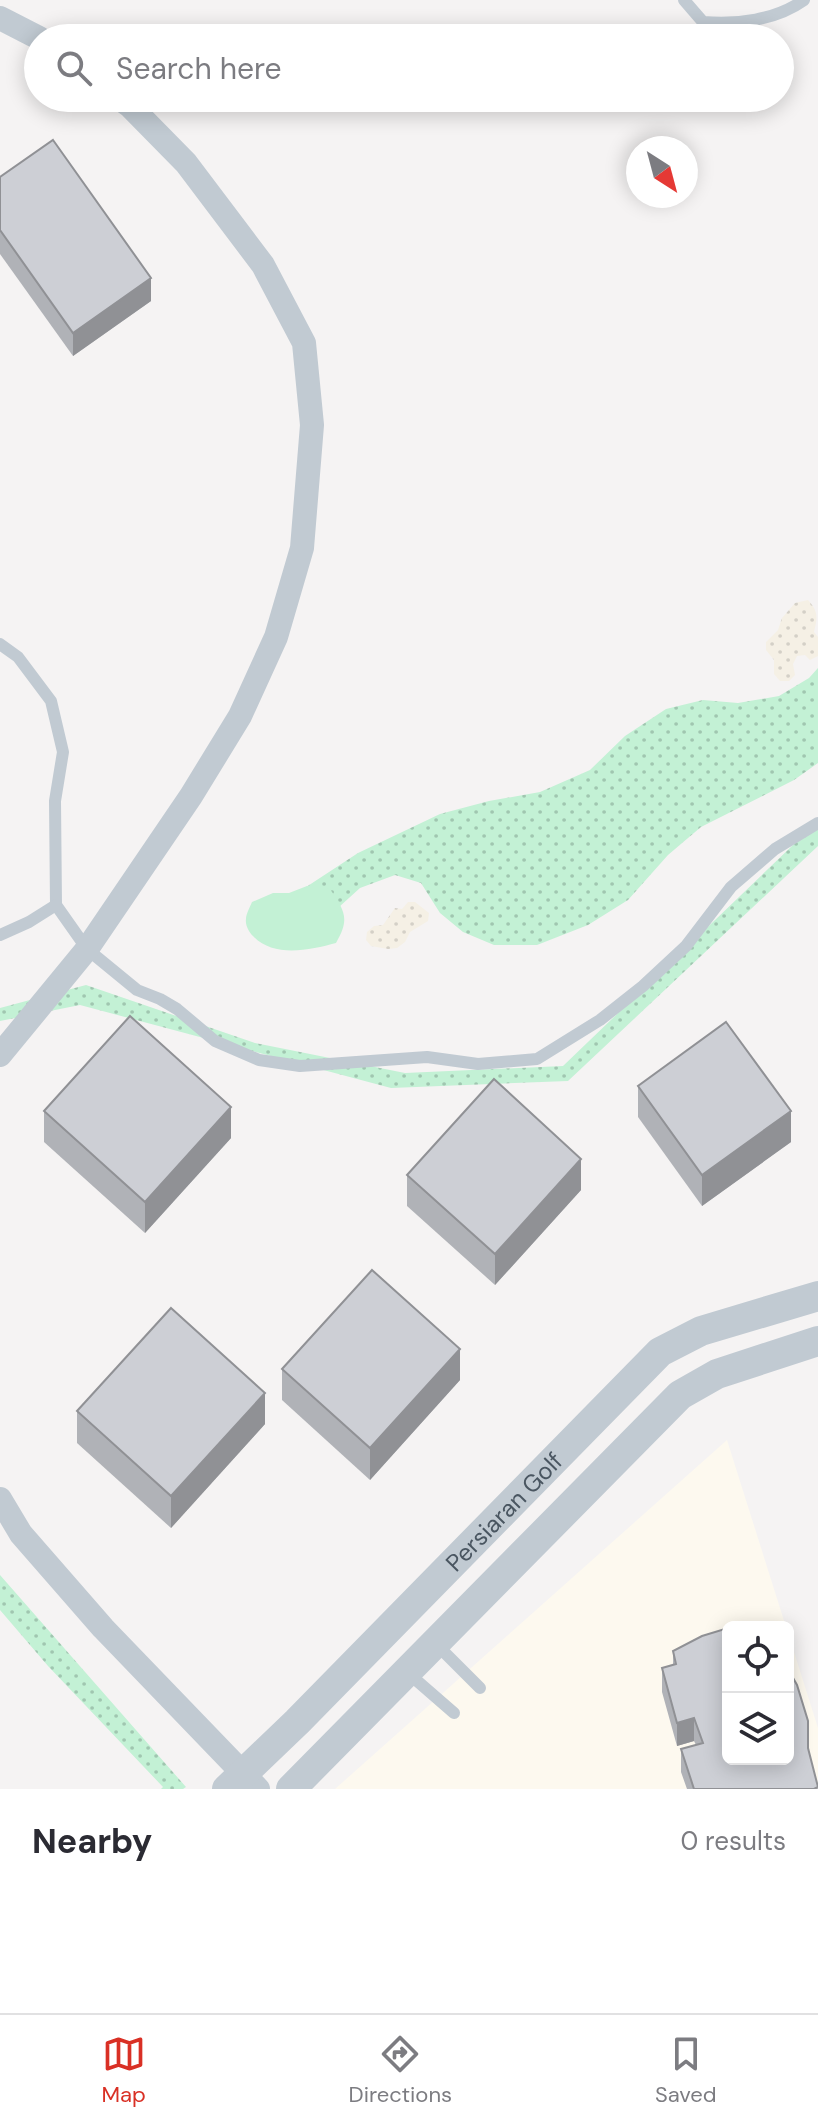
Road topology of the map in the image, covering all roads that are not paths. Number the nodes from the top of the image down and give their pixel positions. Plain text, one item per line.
1 (684, 0) edge
2 (804, 0) edge
3 (0, 18) edge
4 (24, 30) edge
5 (136, 112) edge
6 (0, 644) edge
7 (818, 823) edge
8 (56, 905) junction
9 (0, 935) edge
10 (87, 949) junction
11 (0, 1055) edge
12 (818, 1296) edge
13 (818, 1341) edge
14 (0, 1499) edge
15 (436, 1644) junction
16 (408, 1672) junction
17 (480, 1688) dead end
18 (454, 1713) dead end
19 (242, 1784) edge
20 (291, 1789) edge

1 - 2 lane
3 - 4 street
5 - 10 street
6 - 8 lane
7 - 10 lane
8 - 9 lane
8 - 10 lane
10 - 11 street
12 - 19 street, Persiaran Golf
13 - 15 street, Persiaran Golf
14 - 19 street
15 - 16 street, Persiaran Golf
15 - 17 lane
16 - 18 lane
16 - 20 street, Persiaran Golf

